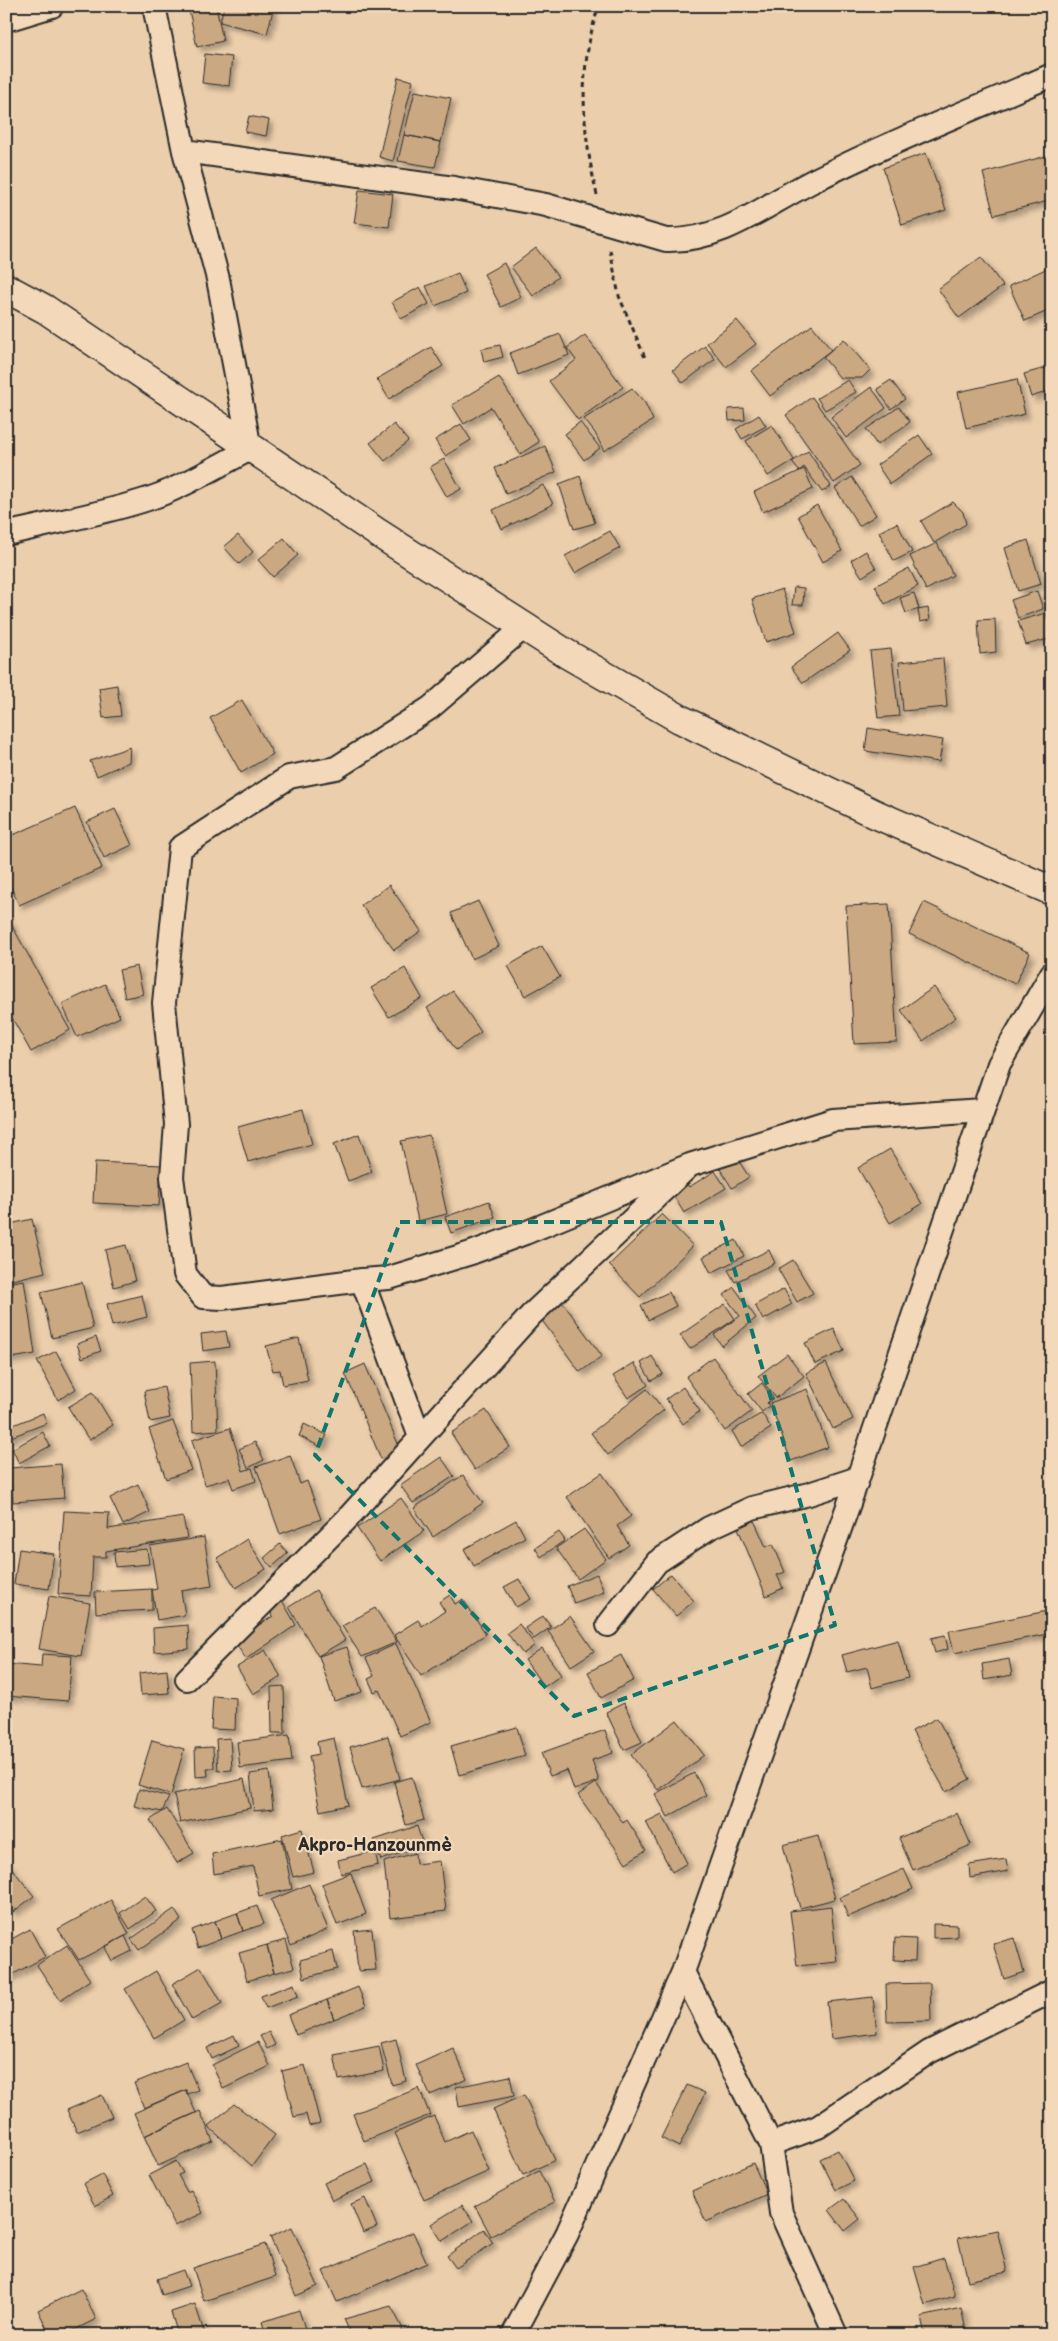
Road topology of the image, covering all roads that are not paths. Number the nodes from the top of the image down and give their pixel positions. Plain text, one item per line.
1 (52, 6) edge
2 (154, 6) edge
3 (6, 20) edge
4 (1052, 75) edge
5 (184, 151) junction
6 (6, 288) edge
7 (250, 449) junction
8 (6, 534) edge
9 (523, 628) junction
10 (1052, 891) edge
11 (1052, 973) edge
12 (982, 1110) junction
13 (690, 1165) junction
14 (362, 1280) junction
15 (420, 1437) junction
16 (858, 1478) junction
17 (608, 1625) dead end
18 (187, 1679) dead end
19 (683, 1972) junction
20 (1052, 1991) edge
21 (771, 2144) junction
22 (512, 2335) edge
23 (836, 2335) edge

1 - 3 street
2 - 5 street
4 - 5 street
5 - 7 street
6 - 7 main road
7 - 8 street
7 - 9 main road
9 - 10 main road
9 - 14 street
11 - 12 street
12 - 13 street
12 - 16 street
13 - 14 street
13 - 15 street
14 - 15 street
15 - 18 street
16 - 17 street
16 - 19 street
19 - 21 street
19 - 22 street
20 - 21 street
21 - 23 street

